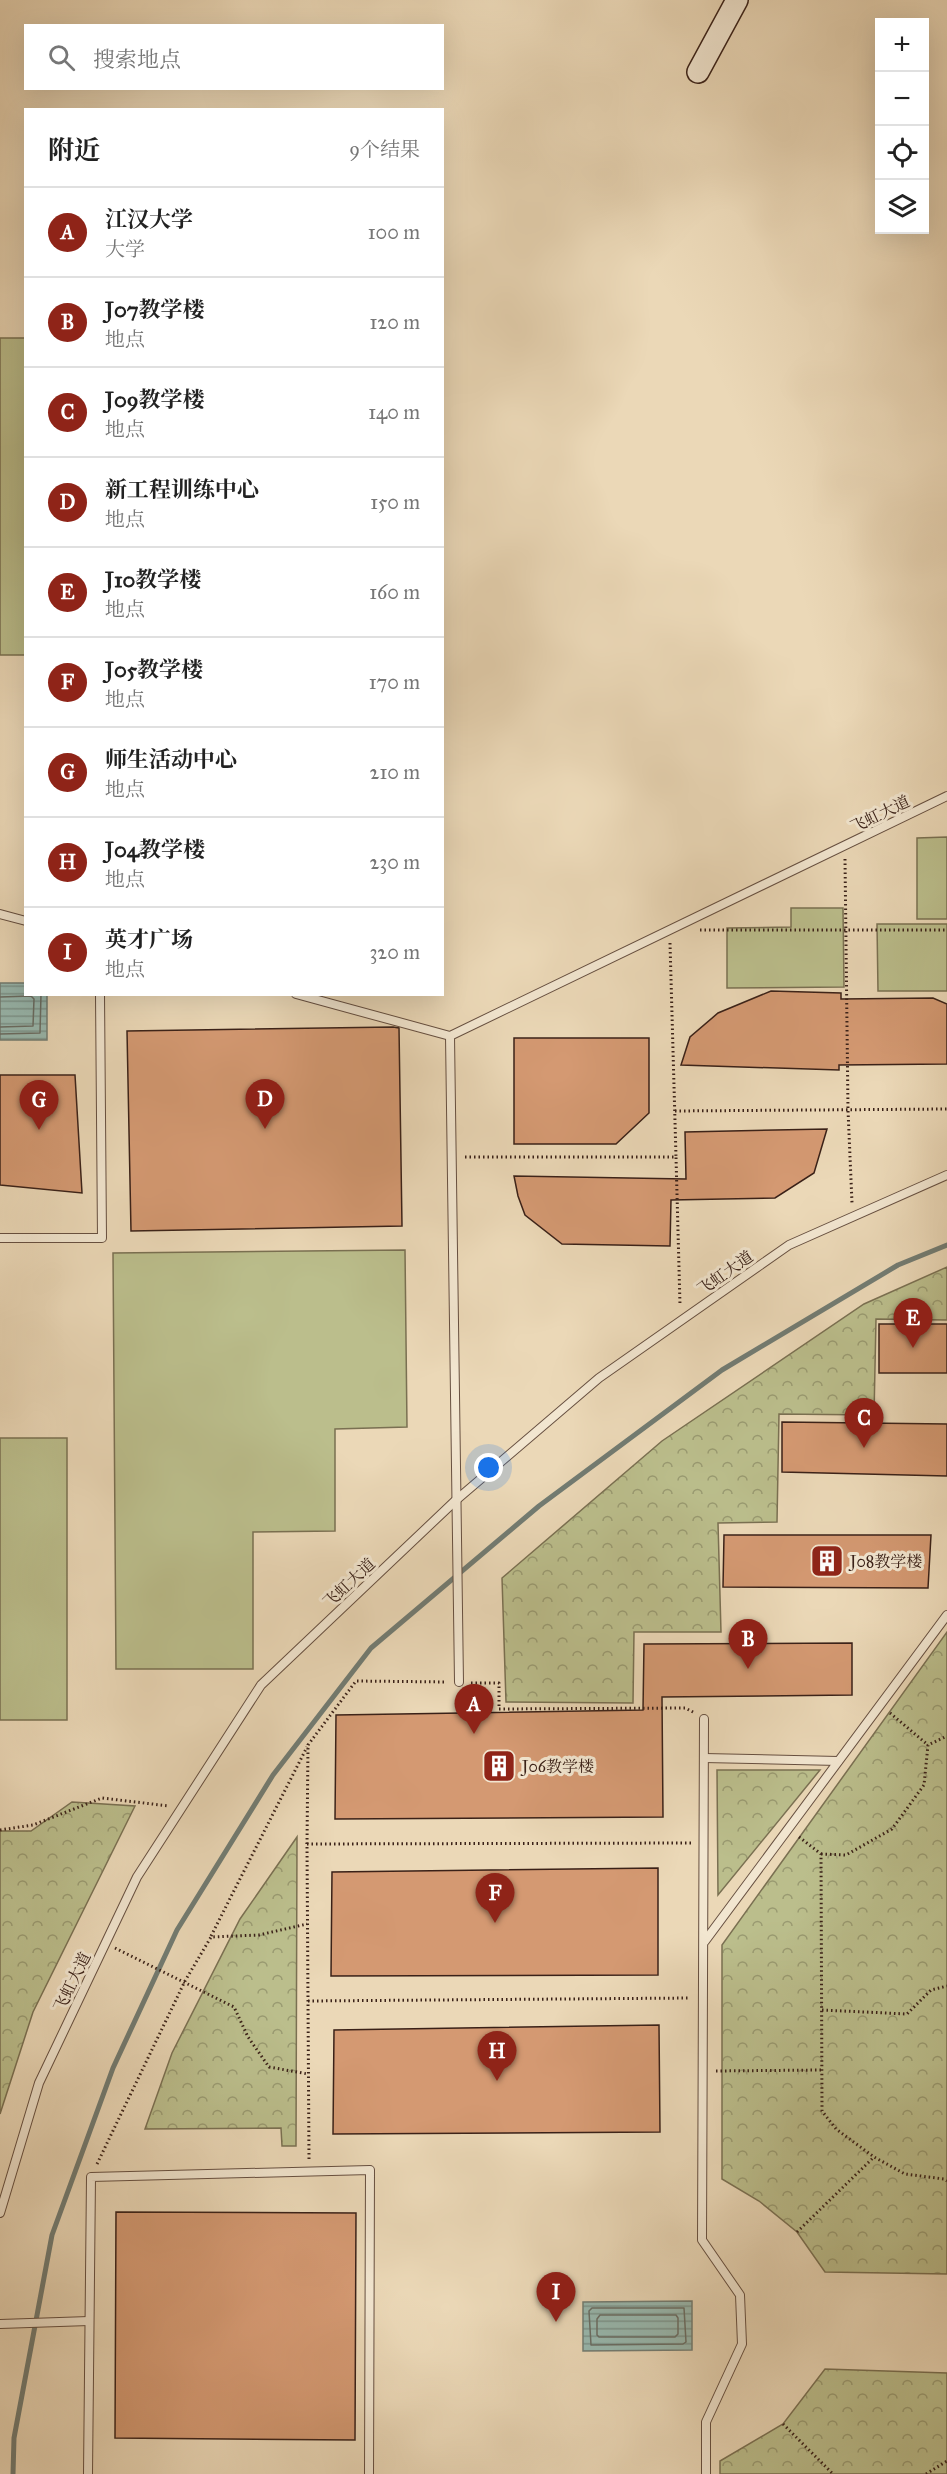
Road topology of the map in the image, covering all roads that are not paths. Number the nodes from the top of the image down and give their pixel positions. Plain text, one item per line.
1 (737, 0) edge
2 (698, 72) dead end
3 (947, 796) edge
4 (0, 914) edge
5 (24, 920) edge
6 (100, 996) edge
7 (303, 996) edge
8 (450, 1036) junction
9 (947, 1175) edge
10 (0, 1238) edge
11 (455, 1501) junction
12 (947, 1615) edge
13 (459, 1682) road end
14 (704, 1719) road end
15 (704, 1758) junction
16 (838, 1761) junction
17 (705, 1941) junction
18 (0, 2213) edge
19 (89, 2321) junction
20 (0, 2324) edge
21 (88, 2474) edge
22 (369, 2474) edge
23 (706, 2474) edge

1 - 2 street
3 - 8 lane, 飞虹大道
4 - 5 lane
6 - 10 lane
7 - 8 lane
8 - 11 lane
9 - 11 lane, 飞虹大道
11 - 13 lane
11 - 18 lane, 飞虹大道
12 - 16 lane
14 - 15 lane
15 - 16 lane
15 - 17 lane
16 - 17 lane
17 - 23 lane
19 - 20 lane
19 - 21 lane
19 - 22 lane

